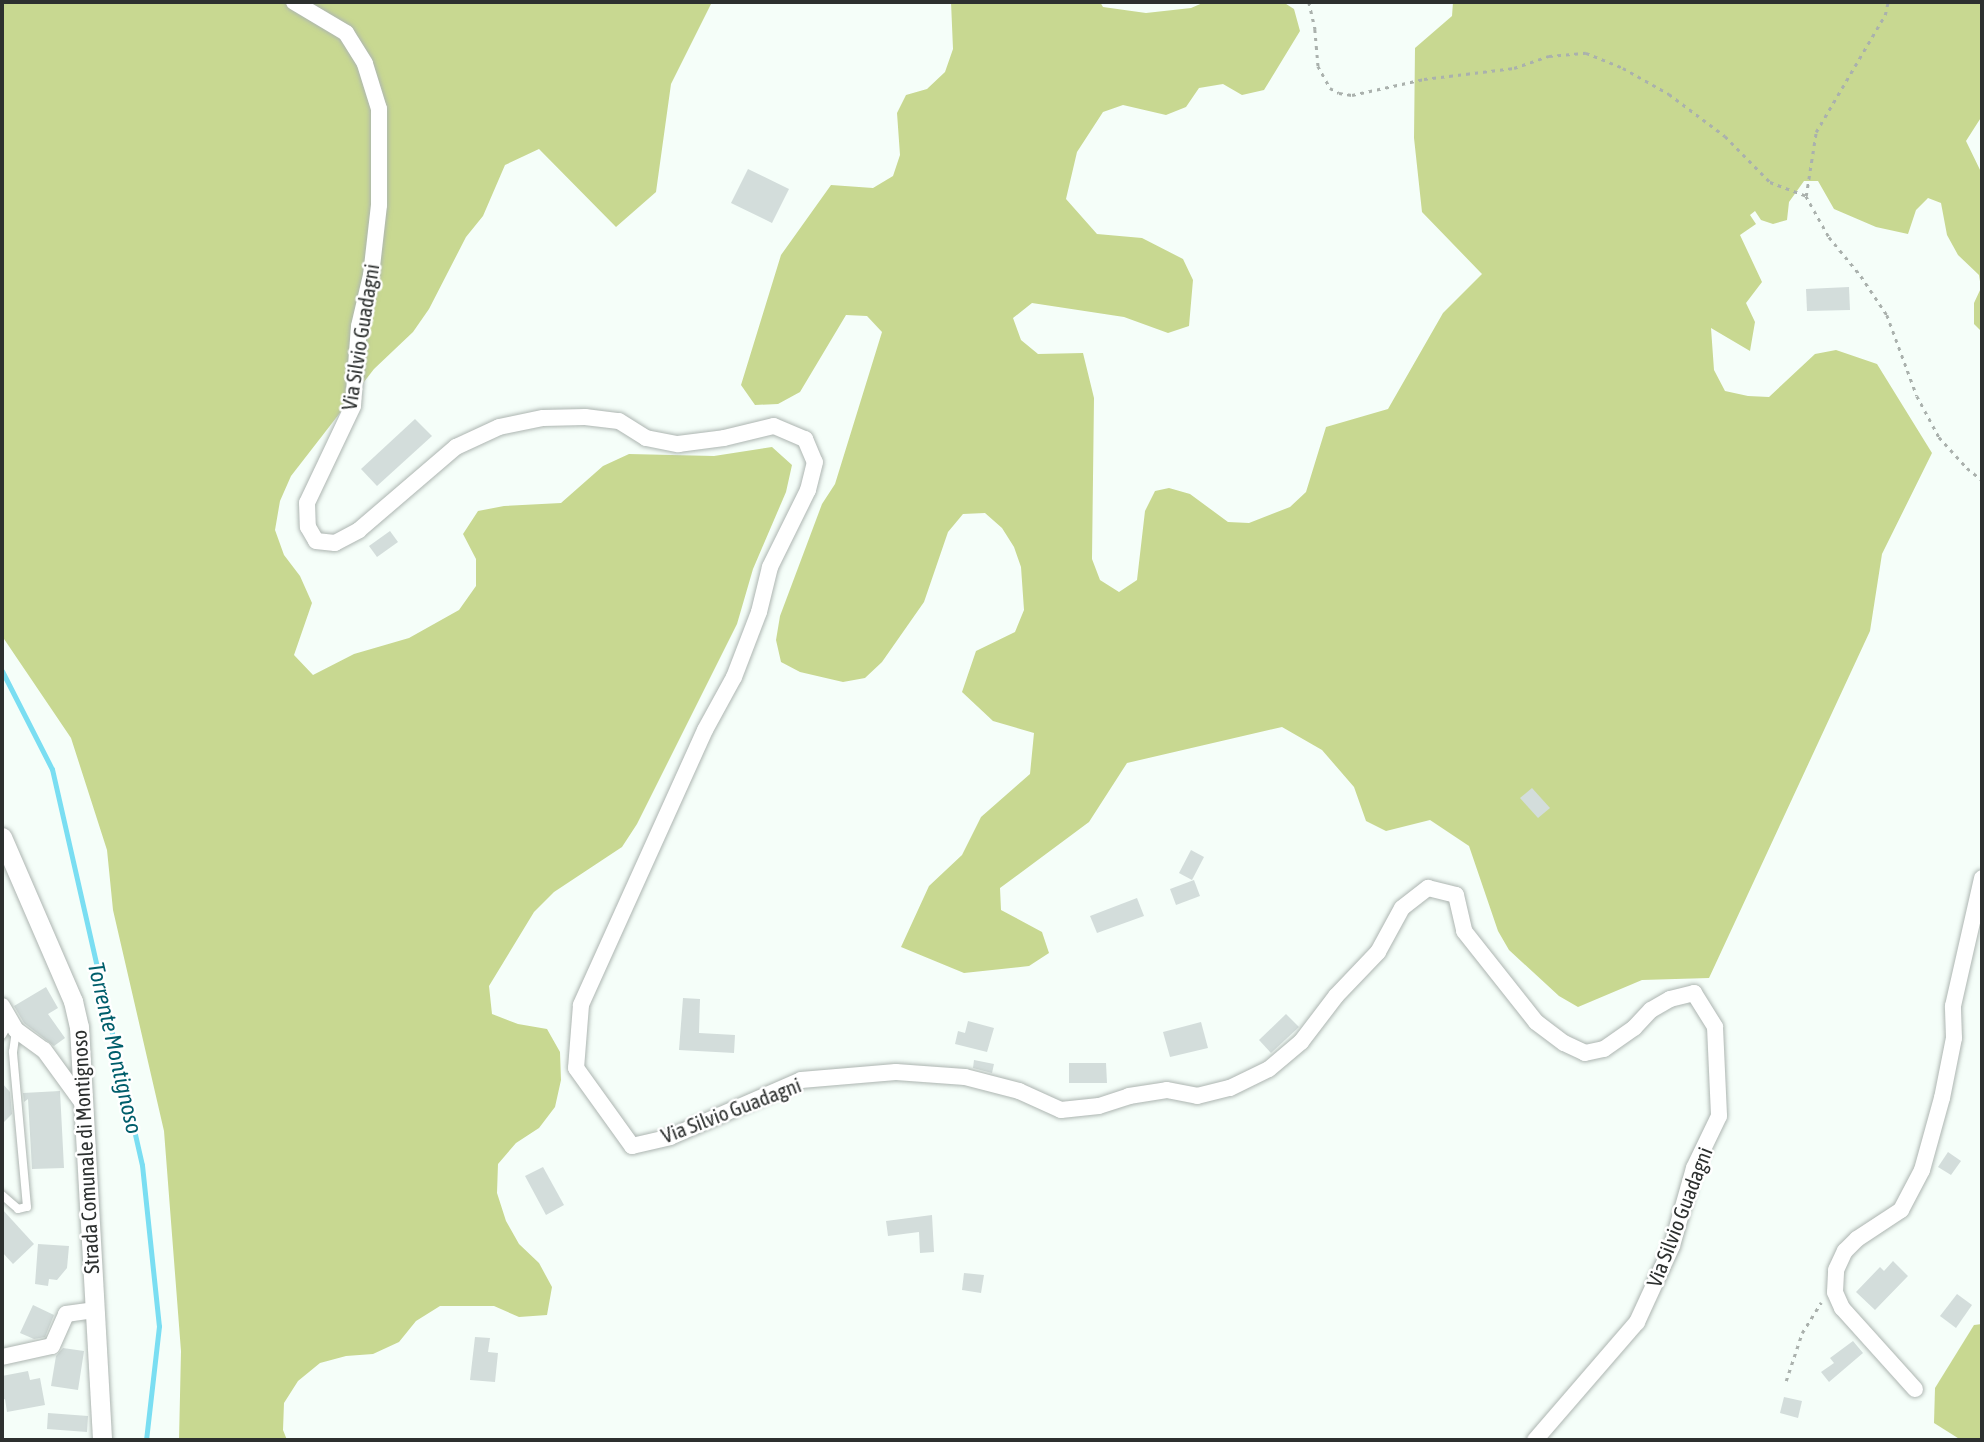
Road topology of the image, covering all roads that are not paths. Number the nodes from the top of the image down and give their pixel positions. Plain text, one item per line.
1 (294, 2) edge
2 (2, 837) edge
3 (1982, 878) edge
4 (2, 1006) edge
5 (9, 1029) edge
6 (84, 1105) junction
7 (2, 1195) edge
8 (94, 1310) junction
9 (2, 1357) edge
10 (1915, 1389) dead end
11 (102, 1440) edge
12 (1535, 1440) edge

1 - 12 street, Via Silvio Guadagni
2 - 6 street, Strada Comunale di Montignoso
3 - 10 street
4 - 5 street
5 - 6 street
5 - 7 lane
6 - 8 street, Strada Comunale di Montignoso
8 - 9 street
8 - 11 street, Strada Comunale di Montignoso

